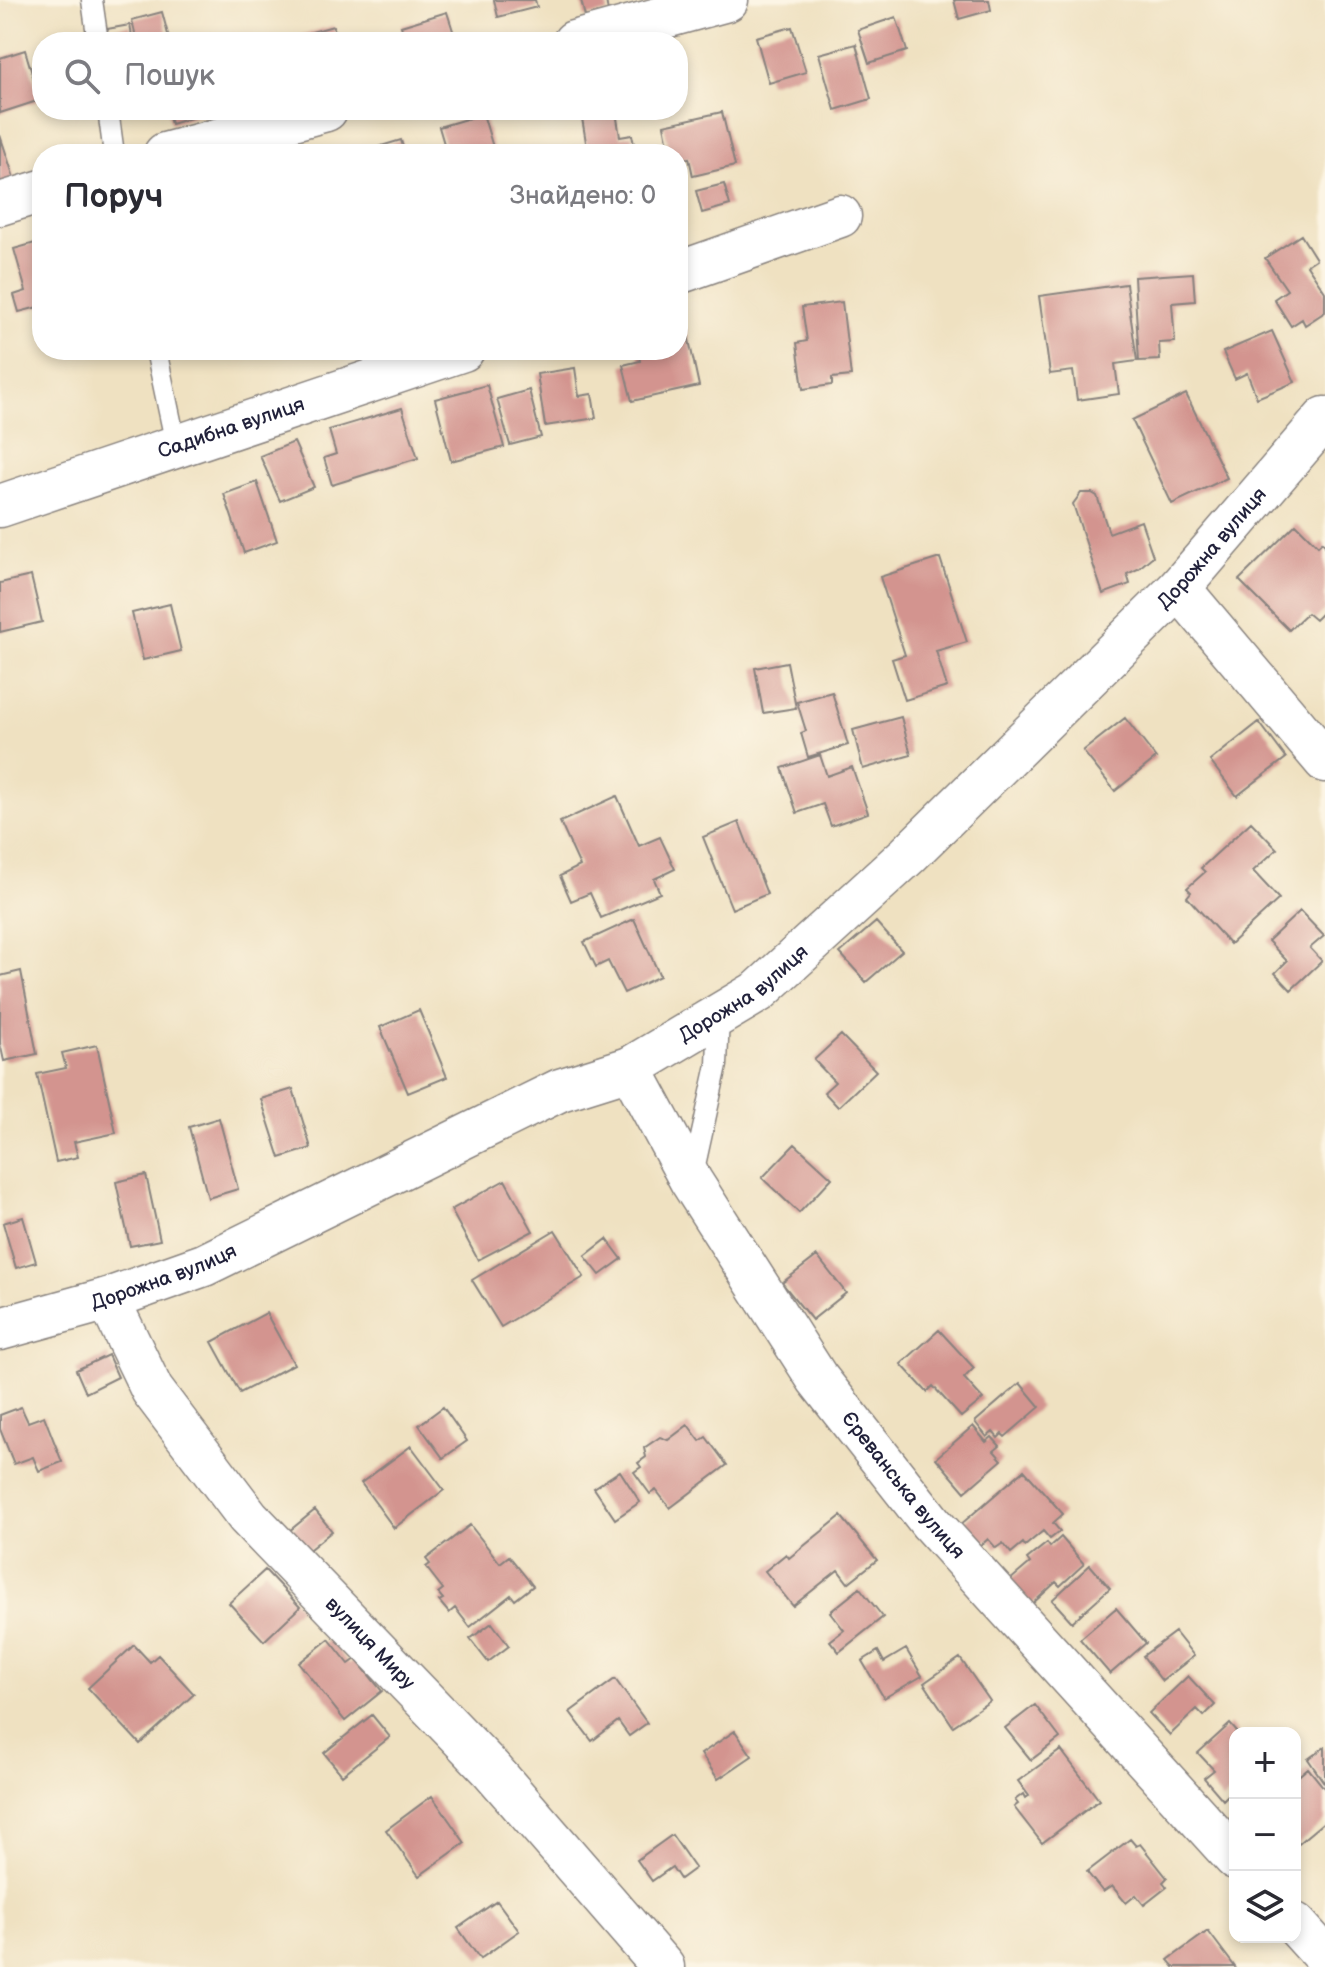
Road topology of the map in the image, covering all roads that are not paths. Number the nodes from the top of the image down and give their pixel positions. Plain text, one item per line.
1 (92, 0) edge
2 (727, 0) edge
3 (97, 32) edge
4 (610, 32) edge
5 (109, 120) edge
6 (289, 120) edge
7 (113, 144) edge
8 (202, 144) edge
9 (32, 194) edge
10 (0, 204) edge
11 (840, 216) dead end
12 (688, 269) edge
13 (158, 360) edge
14 (433, 360) edge
15 (1325, 418) edge
16 (176, 445) junction
17 (0, 506) edge
18 (1179, 588) junction
19 (1325, 761) edge
20 (719, 1015) junction
21 (630, 1068) junction
22 (691, 1181) junction
23 (108, 1299) junction
24 (0, 1329) edge
25 (1229, 1851) edge
26 (1301, 1931) edge
27 (1325, 1957) edge
28 (663, 1967) edge

1 - 3 lane
2 - 4 street
5 - 7 lane
6 - 8 street
9 - 10 street
11 - 12 street
13 - 16 lane
14 - 16 street, Садибна вулиця
15 - 18 street, Дорожна вулиця
16 - 17 street, Садибна вулиця
18 - 19 street
18 - 20 street, Дорожна вулиця
20 - 21 street, Дорожна вулиця
20 - 22 lane
21 - 22 street, Єреванська вулиця
21 - 23 street, Дорожна вулиця
22 - 25 street, Єреванська вулиця
23 - 24 street, Дорожна вулиця
23 - 28 street, вулиця Миру
26 - 27 street

